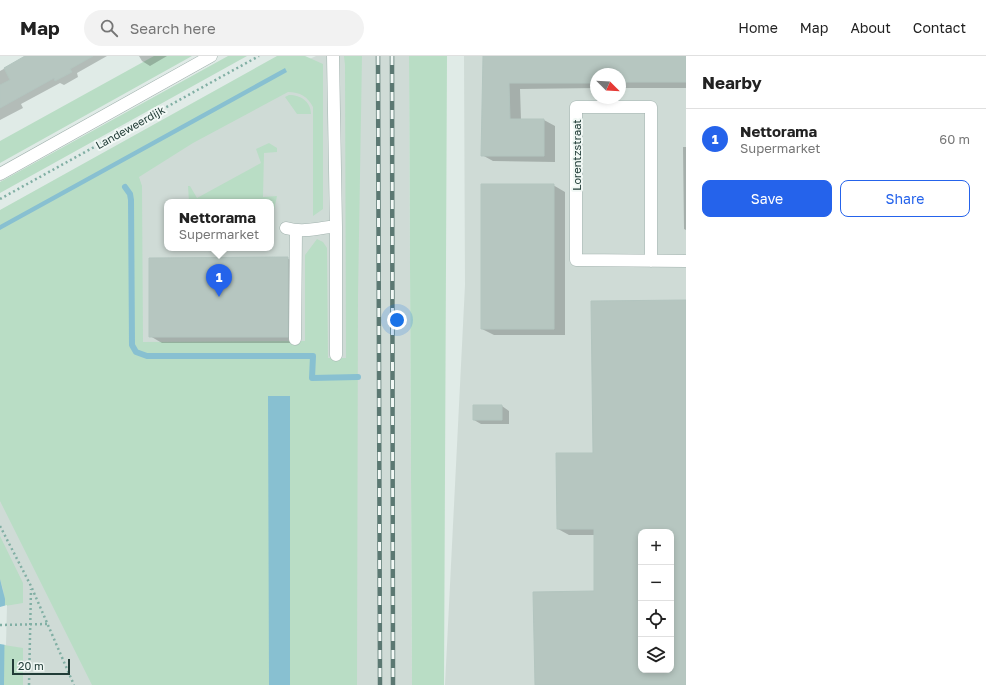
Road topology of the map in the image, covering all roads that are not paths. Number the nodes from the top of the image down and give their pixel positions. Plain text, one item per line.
1 (211, 56) edge
2 (333, 56) edge
3 (0, 174) edge
4 (336, 226) junction
5 (651, 260) junction
6 (686, 261) edge
7 (295, 340) dead end
8 (336, 355) dead end

1 - 3 street, Landeweerdijk
2 - 4 street
4 - 7 street
4 - 8 street
5 - 5 street, Lorentzstraat
5 - 6 street, Lorentzstraat

